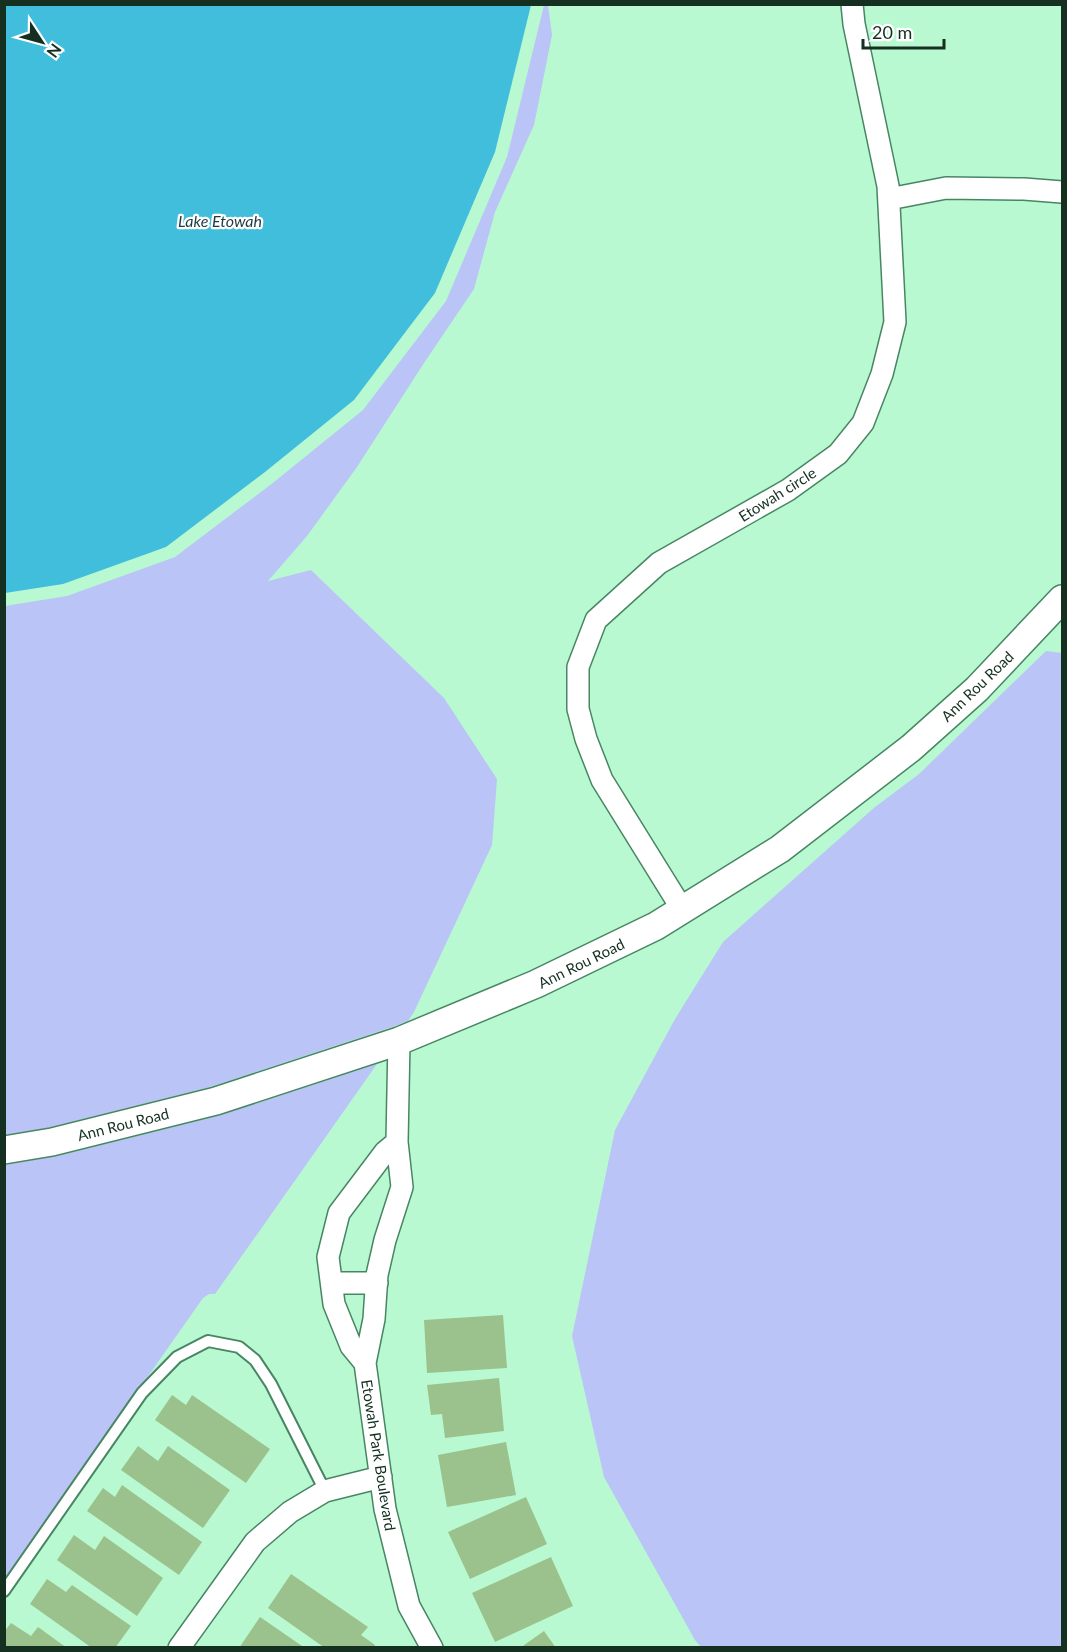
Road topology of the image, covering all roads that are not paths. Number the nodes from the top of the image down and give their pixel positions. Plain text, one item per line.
1 (852, 4) edge
2 (1062, 192) edge
3 (889, 199) junction
4 (1062, 599) edge
5 (682, 909) junction
6 (399, 1041) junction
7 (397, 1142) junction
8 (4, 1150) edge
9 (332, 1283) junction
10 (377, 1283) junction
11 (365, 1363) junction
12 (381, 1476) junction
13 (325, 1491) junction
14 (4, 1591) edge
15 (180, 1647) edge
16 (432, 1647) edge

1 - 3 street, Etowah circle
2 - 3 street
3 - 5 street, Etowah circle
4 - 5 street, Ann Rou Road
5 - 6 street, Ann Rou Road
6 - 7 street, Etowah Park Boulevard
6 - 8 street, Ann Rou Road
7 - 9 street, Etowah Park Boulevard
7 - 10 street, Etowah Park Boulevard
9 - 10 street
9 - 11 street, Etowah Park Boulevard
10 - 11 street, Etowah Park Boulevard
11 - 12 street, Etowah Park Boulevard
12 - 13 street
12 - 16 street, Etowah Park Boulevard
13 - 14 lane
13 - 15 street

